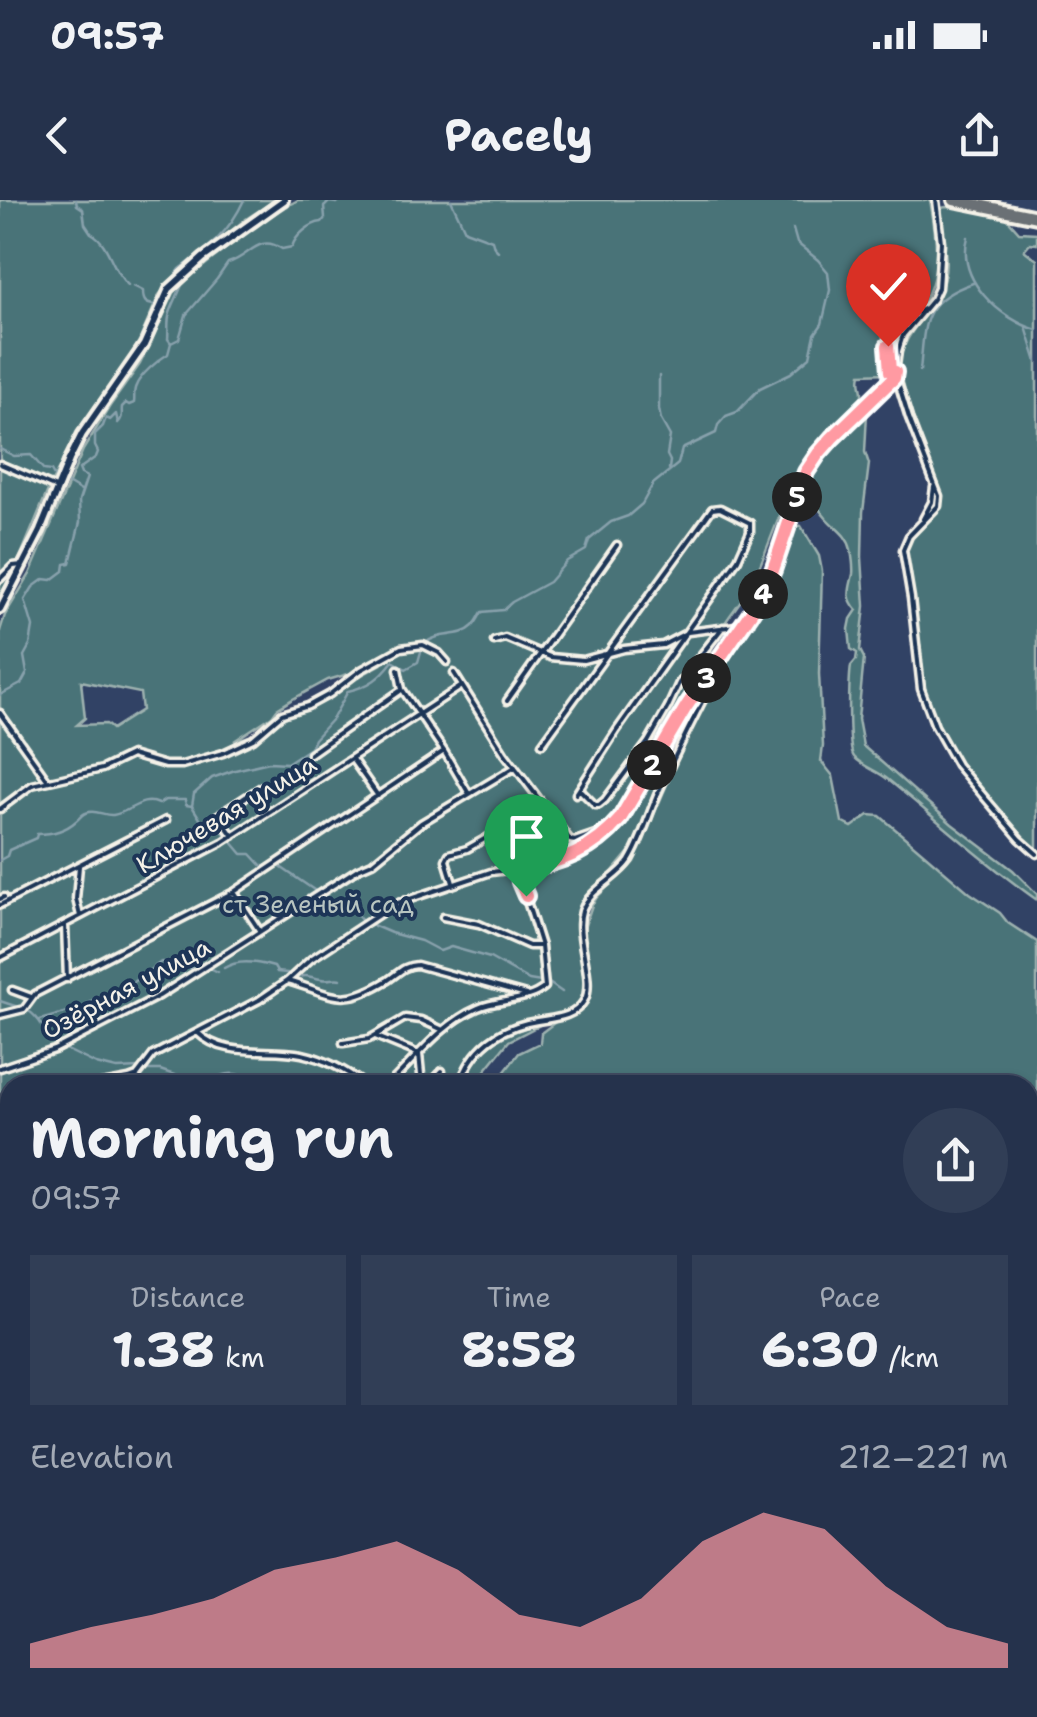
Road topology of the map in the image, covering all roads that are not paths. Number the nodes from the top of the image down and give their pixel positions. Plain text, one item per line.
1 (284, 200) edge
2 (936, 200) edge
3 (954, 200) edge
4 (1037, 216) edge
5 (925, 308) junction
6 (895, 372) junction
7 (0, 464) edge
8 (56, 488) junction
9 (617, 544) dead end
10 (22, 564) junction
11 (0, 579) edge
12 (0, 608) edge
13 (744, 624) junction
14 (723, 626) junction
15 (688, 632) junction
16 (494, 640) dead end
17 (732, 642) junction
18 (541, 654) junction
19 (604, 655) junction
20 (447, 662) dead end
21 (398, 669) dead end
22 (454, 674) dead end
23 (462, 686) junction
24 (402, 689) junction
25 (507, 701) dead end
26 (0, 712) edge
27 (418, 713) junction
28 (542, 744) dead end
29 (444, 751) junction
30 (310, 754) dead end
31 (352, 758) junction
32 (515, 767) junction
33 (48, 780) junction
34 (261, 787) dead end
35 (469, 794) junction
36 (378, 796) junction
37 (0, 808) edge
38 (166, 820) dead end
39 (612, 828) junction
40 (521, 830) dead end
41 (233, 836) junction
42 (1037, 854) edge
43 (79, 866) junction
44 (522, 869) junction
45 (454, 884) junction
46 (234, 892) junction
47 (2, 902) edge
48 (80, 917) junction
49 (443, 918) dead end
50 (65, 925) junction
51 (260, 932) junction
52 (541, 946) junction
53 (0, 958) edge
54 (67, 978) junction
55 (286, 982) junction
56 (12, 990) dead end
57 (528, 996) junction
58 (31, 997) junction
59 (0, 1015) edge
60 (443, 1030) junction
61 (197, 1032) junction
62 (375, 1036) junction
63 (343, 1043) dead end
64 (419, 1054) junction
65 (0, 1068) edge
66 (442, 1070) dead end
67 (138, 1075) edge
68 (351, 1075) edge
69 (398, 1075) edge
70 (424, 1075) edge
71 (437, 1075) edge
72 (464, 1075) edge

1 - 8 street
2 - 5 street
3 - 4 main road
5 - 6 street
5 - 6 street
6 - 13 street
6 - 42 street
7 - 8 street
8 - 10 street
9 - 18 street
10 - 11 street
10 - 12 street
13 - 14 street
13 - 17 street
14 - 15 street
14 - 15 street
15 - 19 street
15 - 19 street
16 - 18 street
17 - 39 street
17 - 72 street
18 - 19 street
18 - 25 street
19 - 28 street
20 - 33 street
21 - 24 street
22 - 23 street
23 - 27 street, Ключевая улица
23 - 32 street
24 - 27 street
24 - 30 street
26 - 33 street
27 - 29 street
27 - 31 street, Ключевая улица
29 - 35 street
29 - 36 street
31 - 36 street
31 - 41 street, Ключевая улица
32 - 35 street, Озёрная улица
32 - 39 street
33 - 37 street
34 - 41 street
35 - 51 street, Озёрная улица
36 - 46 street
38 - 43 street
39 - 44 street
40 - 45 street
41 - 48 street, Ключевая улица
43 - 47 street
43 - 48 street
44 - 45 street
44 - 52 street
45 - 55 street
46 - 51 street
46 - 54 street
48 - 50 street, Ключевая улица
49 - 52 street
50 - 53 street, Ключевая улица
50 - 54 street
51 - 65 street, Озёрная улица
52 - 57 street
54 - 58 street
55 - 57 street
55 - 61 street
56 - 58 street
57 - 60 street
58 - 59 street
60 - 62 street
60 - 64 street
61 - 67 street
61 - 68 street
62 - 63 street
62 - 64 street
64 - 69 street
64 - 70 street
66 - 71 street

